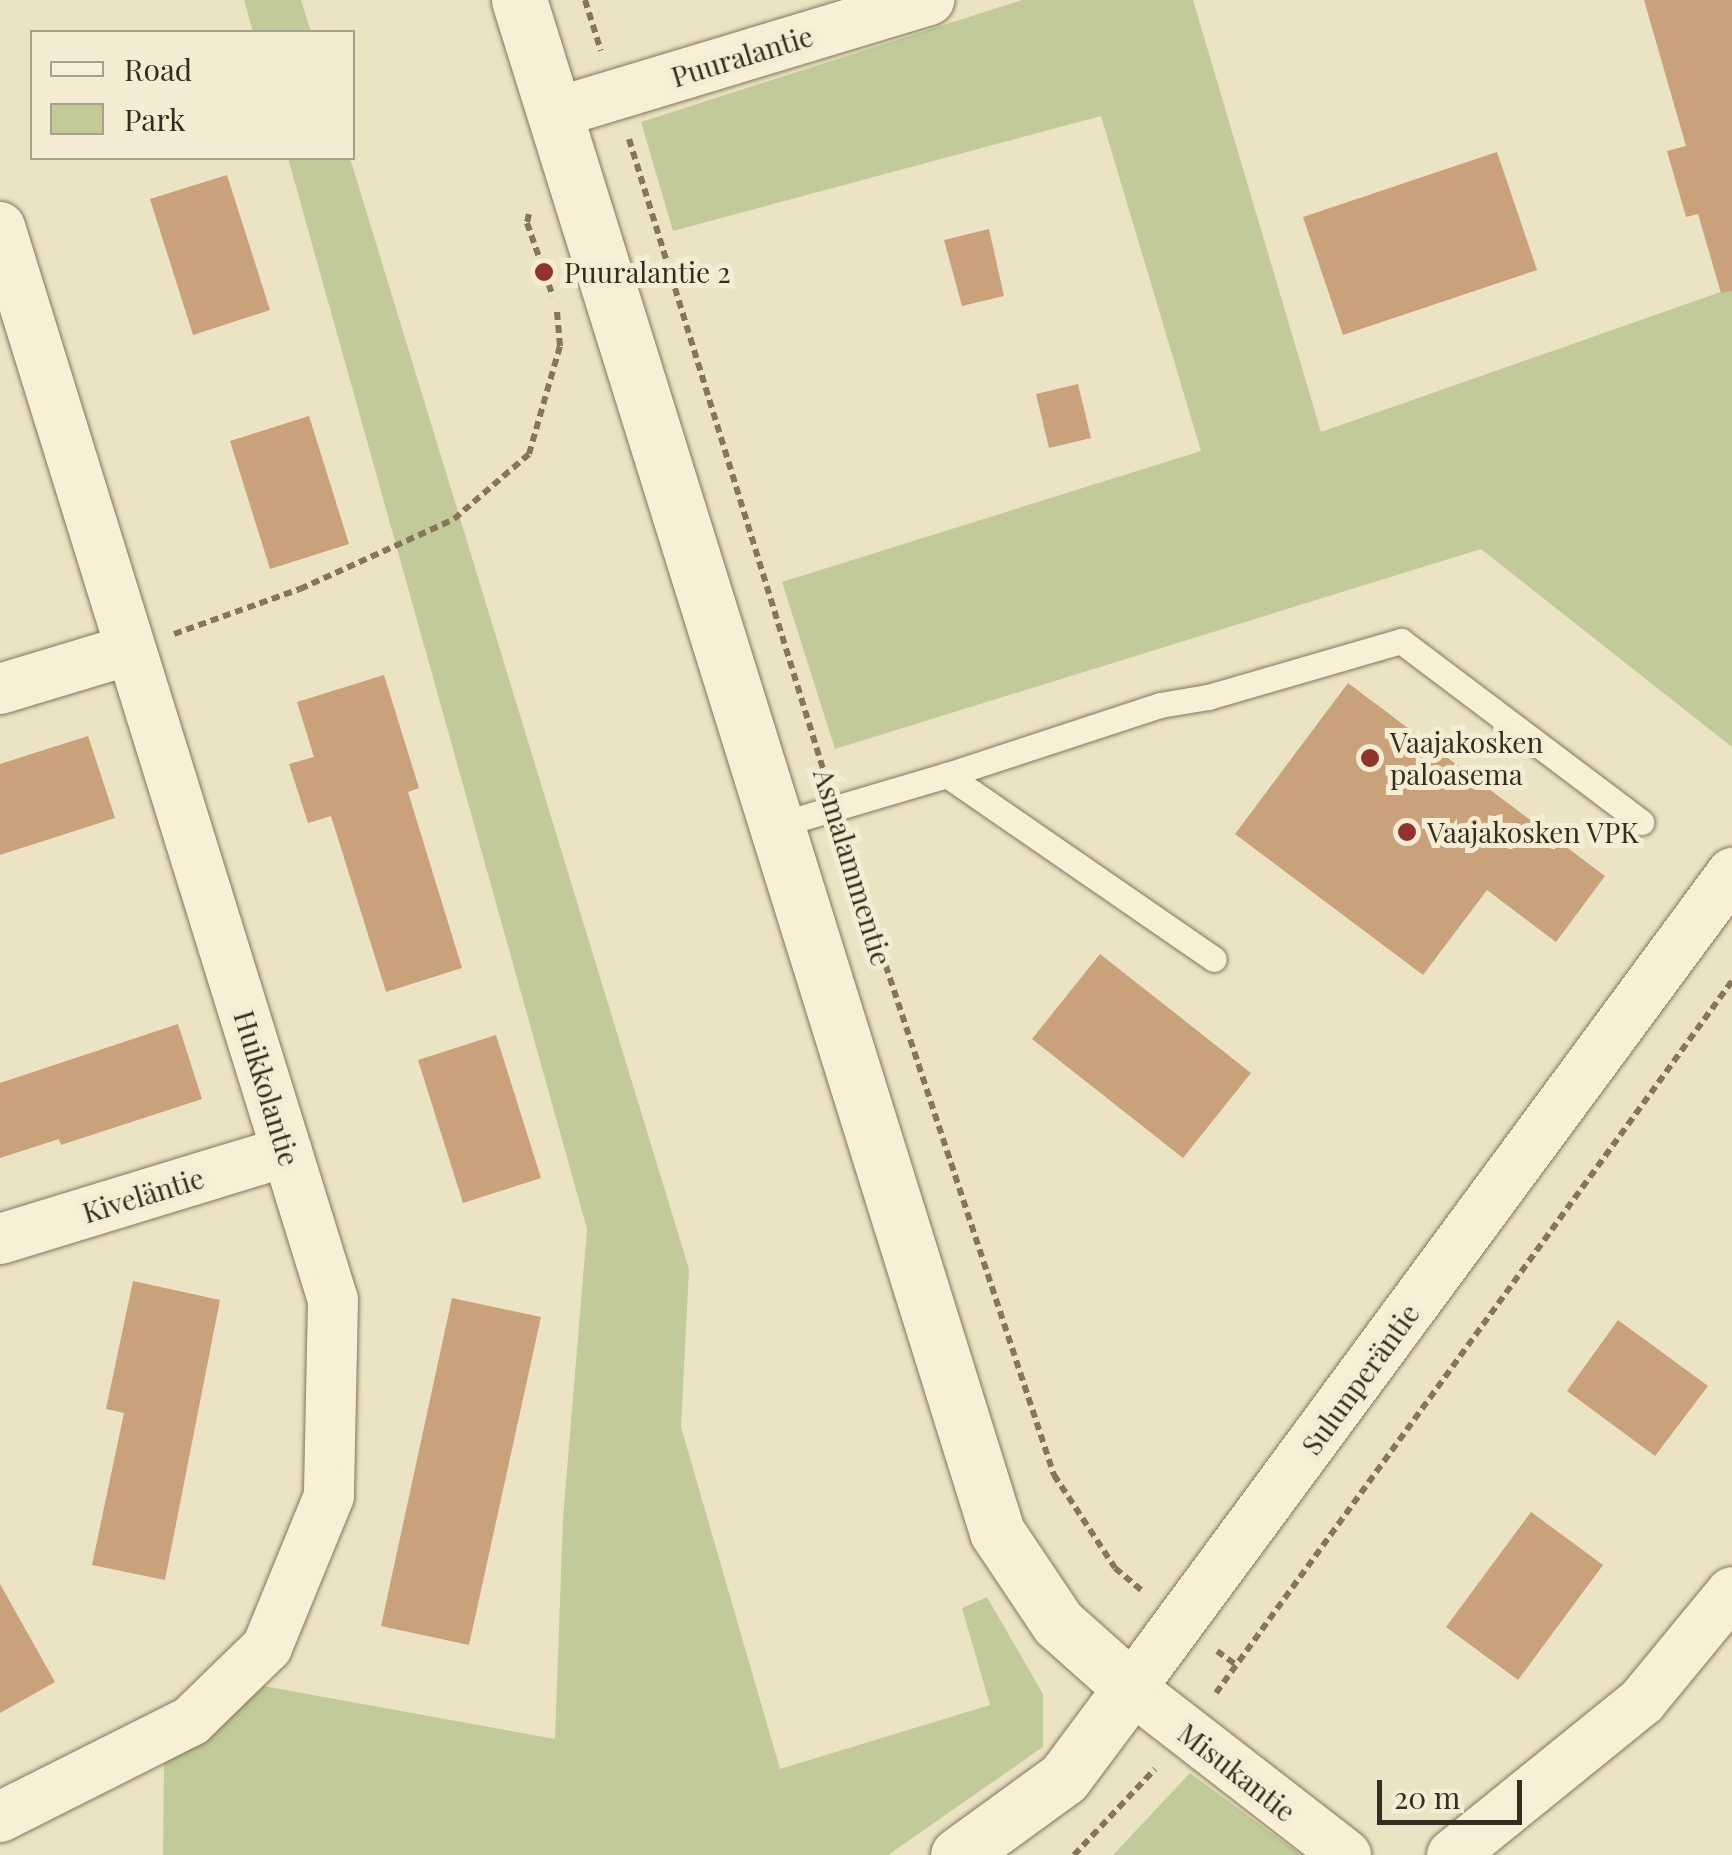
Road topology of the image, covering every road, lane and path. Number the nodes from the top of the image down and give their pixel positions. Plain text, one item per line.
1 (518, 0) edge
2 (585, 0) edge
3 (907, 3) edge
4 (615, 95) junction
5 (555, 113) junction
6 (0, 226) edge
7 (559, 313) dead end
8 (129, 650) junction
9 (0, 690) edge
10 (947, 775) junction
11 (834, 807) junction
12 (1641, 822) dead end
13 (778, 825) junction
14 (1732, 873) edge
15 (1214, 959) dead end
16 (1732, 981) edge
17 (287, 1151) junction
18 (0, 1239) edge
19 (1732, 1592) edge
20 (1180, 1624) junction
21 (1130, 1688) junction
22 (0, 1816) edge
23 (958, 1855) edge
24 (1346, 1855) edge
25 (1452, 1855) edge

1 - 5 street
2 - 4 path, Asmalammentie
3 - 4 street, Puuralantie
4 - 5 street, Puuralantie
4 - 11 path, Asmalammentie
5 - 13 street
6 - 8 street, Huikkolantie
7 - 8 path
8 - 9 street
8 - 17 street, Huikkolantie
10 - 11 lane
10 - 12 lane
10 - 15 lane
11 - 13 lane
11 - 20 path, Asmalammentie
13 - 21 street
14 - 20 street, Sulunperäntie
16 - 20 path, Asmalammentie
17 - 18 street, Kiveläntie
17 - 22 street, Huikkolantie
19 - 25 street
20 - 21 street, Sulunperäntie
21 - 23 street, Sulunperäntie
21 - 24 street, Misukantie

